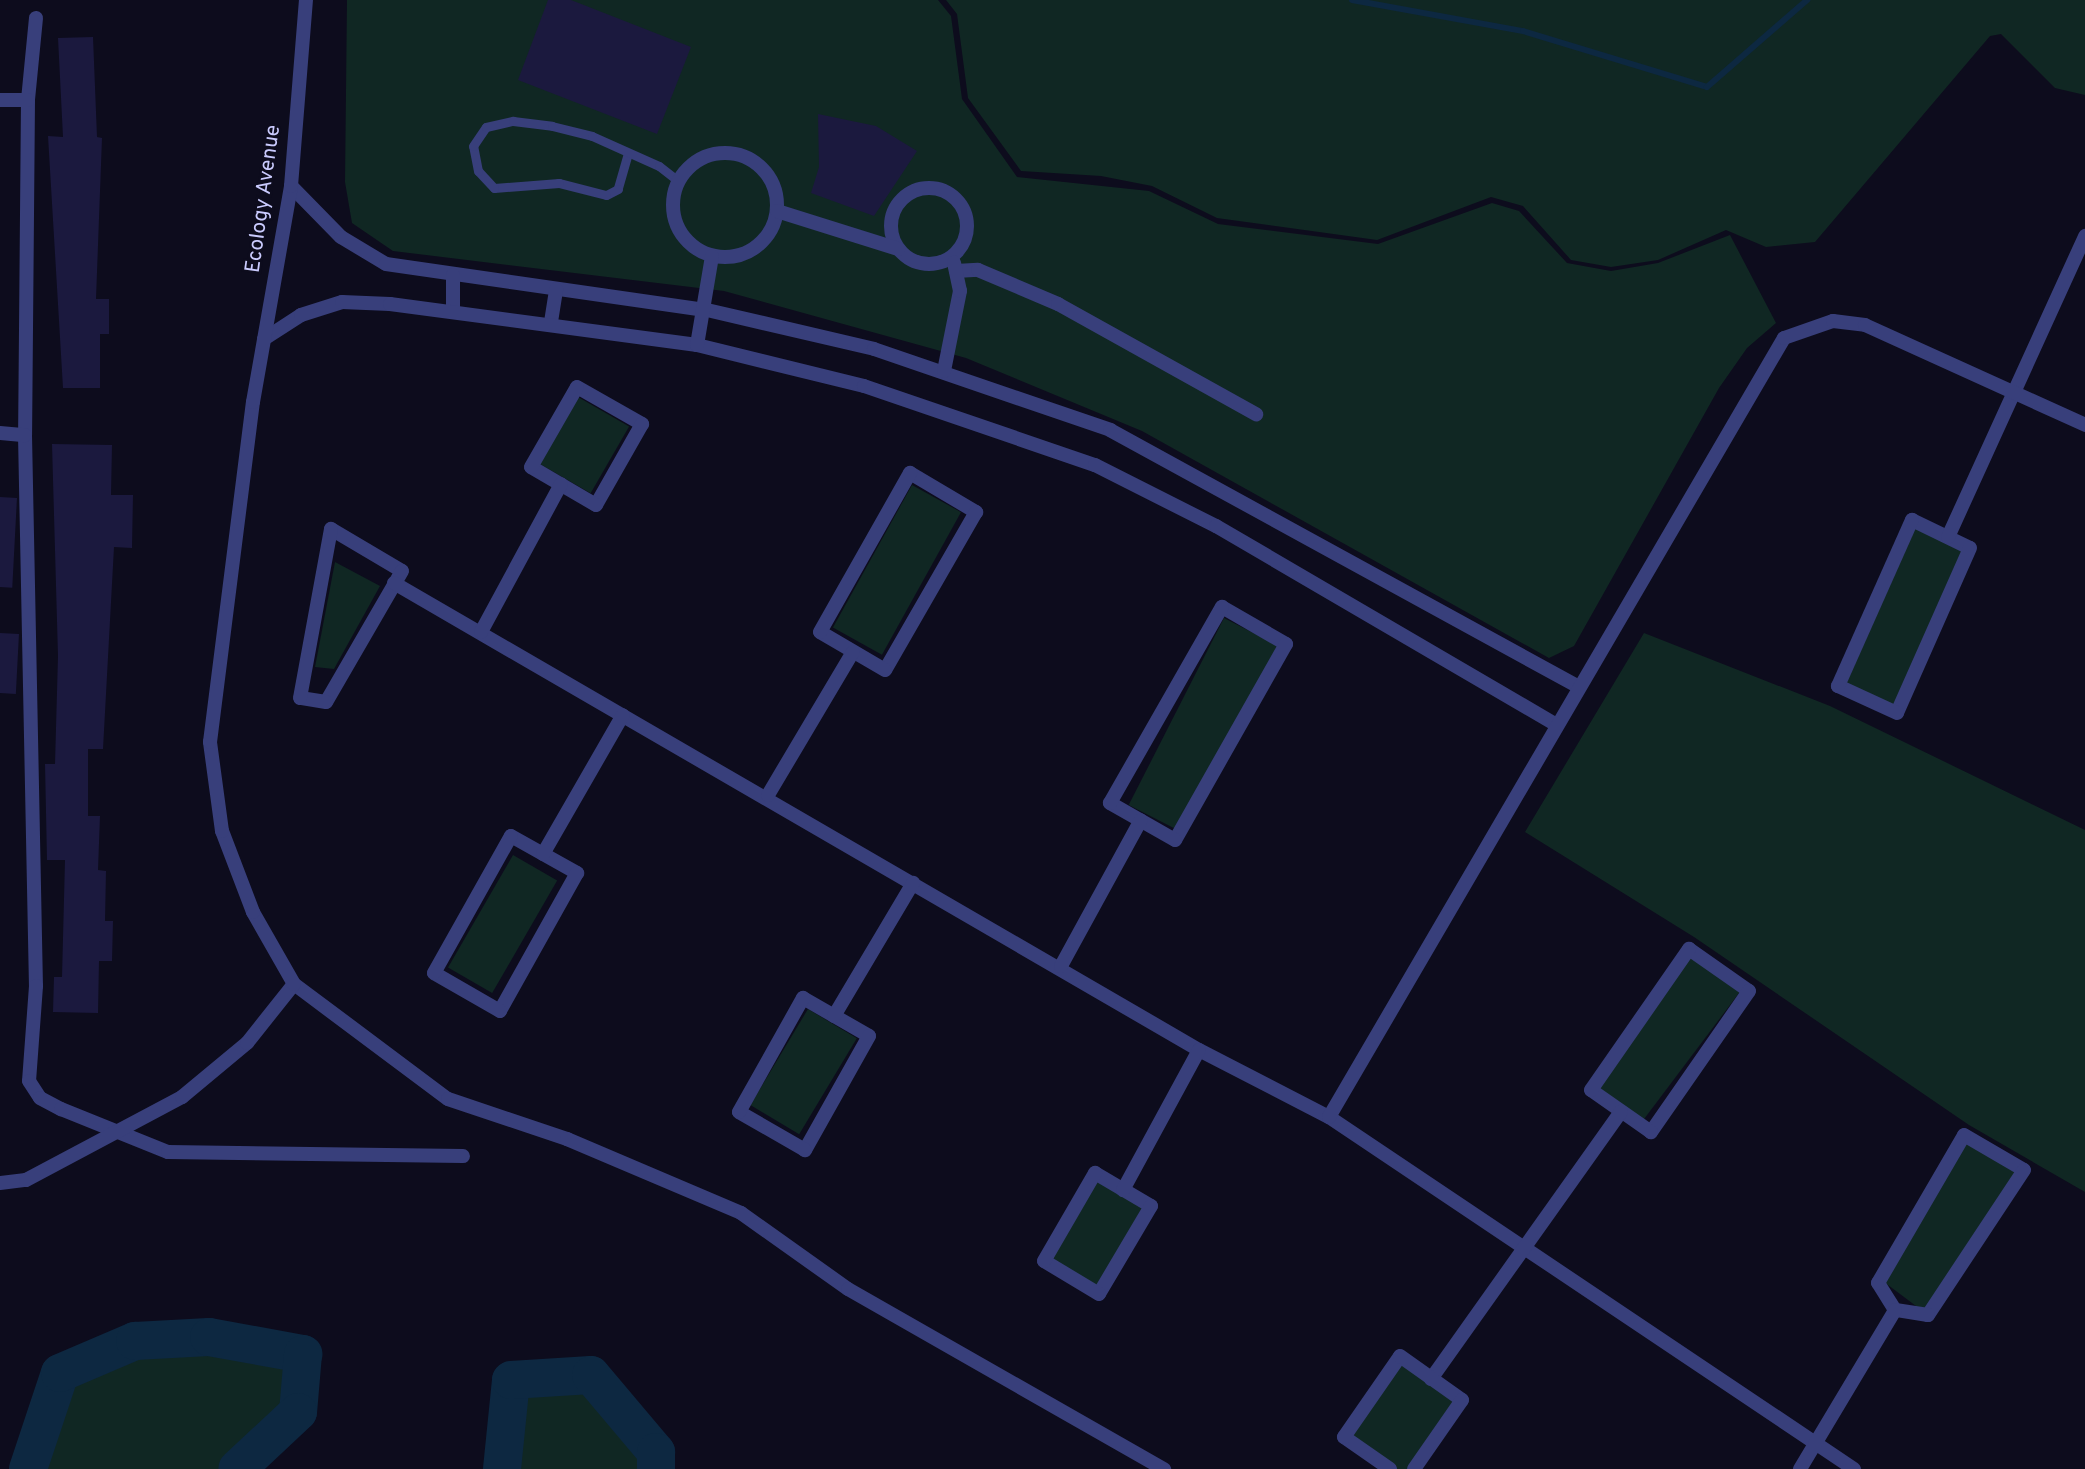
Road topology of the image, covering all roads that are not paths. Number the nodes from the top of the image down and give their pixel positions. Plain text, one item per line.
1 (306, 0) edge
2 (36, 18) dead end
3 (0, 100) edge
4 (28, 100) junction
5 (628, 153) junction
6 (678, 181) junction
7 (291, 186) junction
8 (778, 211) junction
9 (2085, 236) edge
10 (898, 248) junction
11 (712, 256) junction
12 (952, 256) junction
13 (2079, 262) edge
14 (956, 271) junction
15 (453, 275) junction
16 (556, 289) junction
17 (707, 310) junction
18 (453, 311) junction
19 (551, 322) junction
20 (264, 339) junction
21 (697, 345) junction
22 (944, 371) junction
23 (2010, 390) junction
24 (1256, 414) dead end
25 (2085, 425) edge
26 (0, 433) edge
27 (25, 435) junction
28 (561, 484) junction
29 (1948, 537) junction
30 (394, 583) junction
31 (481, 632) junction
32 (853, 652) junction
33 (1577, 686) junction
34 (624, 715) junction
35 (1555, 724) junction
36 (768, 795) junction
37 (1141, 820) junction
38 (542, 854) junction
39 (913, 883) junction
40 (1061, 966) junction
41 (294, 984) junction
42 (834, 1016) junction
43 (1199, 1050) junction
44 (1621, 1112) junction
45 (1329, 1117) junction
46 (126, 1131) junction
47 (463, 1156) dead end
48 (0, 1184) edge
49 (1123, 1189) junction
50 (1524, 1248) junction
51 (1895, 1310) junction
52 (1431, 1379) junction
53 (1816, 1443) junction
54 (1164, 1469) edge
55 (1390, 1469) edge
56 (1414, 1469) edge
57 (1800, 1469) edge
58 (1854, 1469) edge

1 - 7 street, Ecology Avenue
2 - 4 street
3 - 4 street
4 - 27 street
5 - 5 lane
5 - 6 lane
6 - 8 street
6 - 11 street
7 - 15 street
7 - 20 street, Ecology Avenue
8 - 10 street
8 - 11 street
9 - 13 street
10 - 12 street
10 - 12 street
11 - 17 street
12 - 14 street
13 - 23 street
14 - 22 street
14 - 24 street
15 - 16 street
15 - 18 street
16 - 17 street
16 - 19 street
17 - 21 street
17 - 22 street
18 - 19 street
18 - 20 street
19 - 21 street
20 - 41 street, Ecology Avenue
21 - 35 street
22 - 33 street
23 - 25 street
23 - 29 street
23 - 33 street
26 - 27 street
27 - 46 street
28 - 28 street
28 - 31 street
29 - 29 street
30 - 30 street
30 - 31 street
31 - 34 street
32 - 32 street
32 - 36 street
33 - 35 street
34 - 36 street
34 - 38 street
35 - 45 street
36 - 39 street
37 - 37 street
37 - 40 street
38 - 38 street
39 - 40 street
39 - 42 street
40 - 43 street
41 - 46 street
41 - 54 street
42 - 42 street
43 - 45 street
43 - 49 street
44 - 44 street
44 - 50 street
45 - 50 street
46 - 47 street
46 - 48 street
49 - 49 street
50 - 52 street
50 - 53 street
51 - 51 street
51 - 53 street
52 - 55 street
52 - 56 street
53 - 57 street
53 - 58 street

